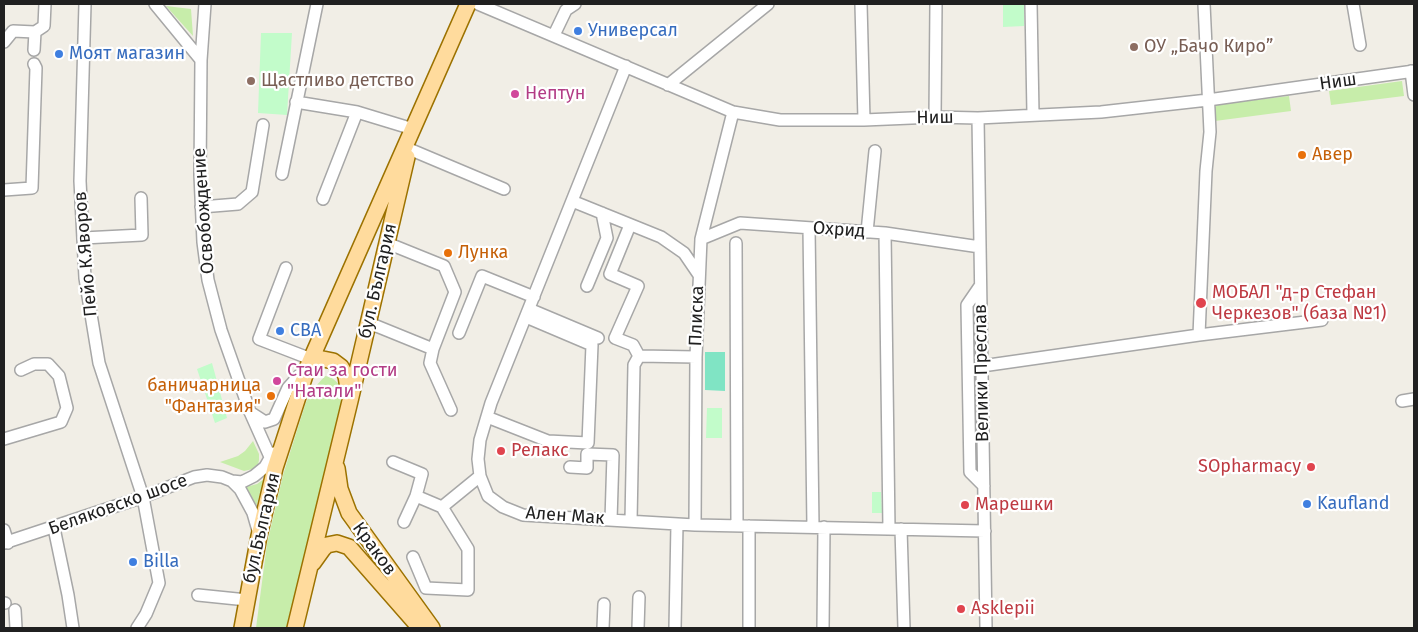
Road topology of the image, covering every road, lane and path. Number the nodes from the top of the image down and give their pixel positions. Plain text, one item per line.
1 (45, 4) edge
2 (84, 4) edge
3 (155, 4) edge
4 (205, 4) edge
5 (317, 4) edge
6 (468, 4) edge
7 (478, 4) edge
8 (574, 4) edge
9 (768, 4) edge
10 (861, 4) edge
11 (936, 4) edge
12 (1032, 4) edge
13 (1204, 4) edge
14 (1354, 4) edge
15 (35, 32) junction
16 (554, 36) junction
17 (4, 42) edge
18 (1360, 45) dead end
19 (34, 50) dead end
20 (201, 60) junction
21 (34, 64) dead end
22 (626, 66) junction
23 (1413, 71) edge
24 (668, 85) junction
25 (1414, 95) edge
26 (1208, 100) junction
27 (296, 102) junction
28 (357, 112) junction
29 (733, 112) junction
30 (1033, 114) junction
31 (935, 117) junction
32 (978, 118) junction
33 (864, 120) junction
34 (264, 125) dead end
35 (413, 129) junction
36 (409, 148) junction
37 (875, 151) dead end
38 (282, 174) dead end
39 (504, 189) dead end
40 (4, 190) edge
41 (140, 198) dead end
42 (323, 199) dead end
43 (572, 201) junction
44 (201, 206) junction
45 (602, 213) junction
46 (630, 225) junction
47 (809, 228) junction
48 (867, 232) junction
49 (884, 233) junction
50 (83, 238) junction
51 (701, 239) junction
52 (387, 243) junction
53 (736, 243) dead end
54 (980, 247) junction
55 (286, 268) dead end
56 (699, 275) junction
57 (587, 286) dead end
58 (980, 286) junction
59 (534, 297) junction
60 (527, 313) junction
61 (1322, 320) dead end
62 (369, 323) junction
63 (459, 333) dead end
64 (1199, 335) junction
65 (598, 338) dead end
66 (432, 349) junction
67 (639, 356) junction
68 (696, 357) junction
69 (309, 362) junction
70 (982, 366) junction
71 (21, 370) dead end
72 (1414, 399) edge
73 (350, 401) junction
74 (1402, 401) dead end
75 (451, 410) dead end
76 (250, 412) junction
77 (487, 417) junction
78 (287, 429) joint
79 (4, 439) edge
80 (336, 461) junction
81 (393, 462) dead end
82 (273, 463) junction
83 (570, 467) dead end
84 (480, 476) junction
85 (232, 481) junction
86 (984, 486) junction
87 (416, 496) junction
88 (143, 497) junction
89 (442, 507) junction
90 (611, 520) junction
91 (631, 521) junction
92 (404, 522) dead end
93 (677, 524) junction
94 (694, 525) junction
95 (737, 525) junction
96 (749, 526) junction
97 (818, 527) junction
98 (54, 528) junction
99 (895, 529) junction
100 (4, 530) edge
101 (985, 531) junction
102 (259, 536) junction
103 (6, 543) edge
104 (413, 557) dead end
105 (309, 568) junction
106 (198, 595) dead end
107 (639, 597) dead end
108 (246, 600) junction
109 (604, 604) dead end
110 (15, 610) dead end
111 (241, 626) edge
112 (16, 628) edge
113 (73, 628) edge
114 (137, 628) edge
115 (295, 628) edge
116 (420, 628) edge
117 (432, 628) edge
118 (603, 628) edge
119 (638, 628) edge
120 (675, 628) edge
121 (749, 628) edge
122 (823, 628) edge
123 (904, 628) edge
124 (986, 628) edge

1 - 15 street
2 - 50 street, Пейо К.Яворов
3 - 20 street
4 - 20 street, Освобождение
5 - 27 street
6 - 35 main road, бул. България
7 - 16 street, Ниш
8 - 16 street
9 - 24 street
10 - 33 street
11 - 31 street
12 - 30 street
13 - 26 street
14 - 18 street
15 - 17 street
15 - 19 street
16 - 22 street, Ниш
20 - 44 street, Освобождение
21 - 40 street
22 - 24 street, Ниш
22 - 43 street, Ален Мак
23 - 25 street, Ниш
23 - 26 street, Ниш
24 - 29 street, Ниш
26 - 30 street, Ниш
26 - 64 street
27 - 28 street
27 - 38 street
28 - 35 street
28 - 42 street
29 - 33 street, Ниш
29 - 51 street, Плиска
30 - 32 street, Ниш
31 - 32 street, Ниш
31 - 33 street, Ниш
32 - 54 street, Велики Преслав
34 - 44 street
35 - 36 main road, бул. България
35 - 69 main road, бул. България
36 - 39 street
36 - 52 main road, бул. България
37 - 48 street
41 - 50 street
43 - 45 street
43 - 59 street, Ален Мак
44 - 76 street, Освобождение
45 - 46 street
45 - 57 street
46 - 56 street
46 - 67 street
47 - 48 street, Охрид
47 - 51 street, Охрид
47 - 97 street
48 - 49 street, Охрид
49 - 54 street, Охрид
49 - 99 street
50 - 88 street, Пейо К.Яворов
51 - 56 street, Плиска
52 - 62 main road, бул. България
52 - 66 street
53 - 95 street
54 - 58 street, Велики Преслав
55 - 69 street
56 - 68 street, Плиска
58 - 70 street, Велики Преслав
58 - 86 street
59 - 60 street, Ален Мак
59 - 63 street
60 - 65 street
60 - 77 street, Ален Мак
60 - 77 street
61 - 64 street
62 - 66 street
62 - 73 main road, бул. България
64 - 70 street
66 - 75 street
67 - 68 street
67 - 91 street
68 - 94 street, Плиска
69 - 73 main road
69 - 76 street
69 - 78 main road, бул. България
70 - 86 street, Велики Преслав
71 - 79 street
72 - 74 street
73 - 80 main road, бул. България
76 - 82 street, Освобождение
77 - 84 street, Ален Мак
78 - 82 main road, бул.България
80 - 105 main road
80 - 117 main road, Краков
81 - 87 street
82 - 85 street, Беляковско шосе
82 - 102 main road, бул.България
83 - 90 street
84 - 89 street
84 - 90 street, Ален Мак
85 - 88 street, Беляковско шосе
85 - 102 street
86 - 101 street, Велики Преслав
87 - 89 street
87 - 92 street
88 - 98 street, Беляковско шосе
88 - 114 street, Пейо К.Яворов
89 - 104 street
90 - 91 street, Ален Мак
91 - 93 street, Ален Мак
93 - 94 street, Ален Мак
93 - 120 street
94 - 95 street, Ален Мак
95 - 96 street, Ален Мак
96 - 97 street, Ален Мак
96 - 121 street
97 - 99 street, Ален Мак
97 - 122 street
98 - 103 street, Беляковско шосе
98 - 113 street
99 - 101 street, Ален Мак
99 - 123 street
100 - 103 street
101 - 124 street, Велики Преслав
102 - 108 main road, бул.България
105 - 115 main road
105 - 116 main road, Краков
106 - 108 street
107 - 119 street
108 - 111 main road, бул.България
109 - 118 street
110 - 112 street

